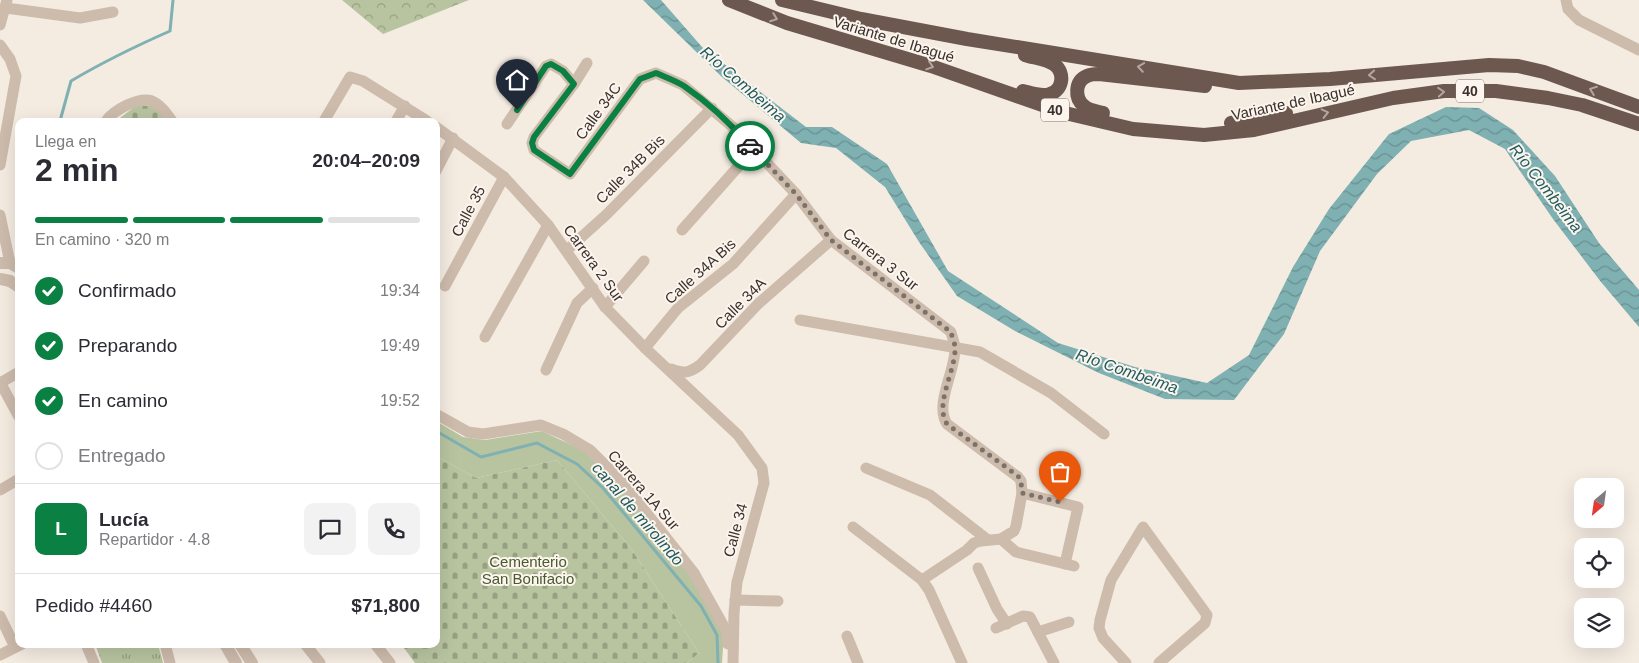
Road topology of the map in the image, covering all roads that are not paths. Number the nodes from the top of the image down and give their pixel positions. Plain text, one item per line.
1 (729, 0) edge
2 (782, 0) edge
3 (1566, 0) edge
4 (7, 4) edge
5 (113, 12) dead end
6 (0, 25) edge
7 (967, 38) junction
8 (0, 45) edge
9 (1639, 50) edge
10 (587, 63) dead end
11 (656, 73) joint
12 (966, 78) junction
13 (1239, 83) junction
14 (574, 84) junction
15 (405, 106) junction
16 (1639, 107) edge
17 (712, 108) junction
18 (110, 118) edge
19 (170, 118) edge
20 (326, 118) edge
21 (398, 118) edge
22 (423, 118) edge
23 (1304, 118) junction
24 (507, 124) dead end
25 (1639, 124) edge
26 (440, 130) edge
27 (453, 138) junction
28 (753, 150) junction
29 (440, 162) edge
30 (0, 165) edge
31 (504, 177) junction
32 (796, 194) junction
33 (0, 214) edge
34 (548, 225) junction
35 (682, 230) dead end
36 (831, 240) junction
37 (567, 250) junction
38 (644, 261) dead end
39 (10, 265) edge
40 (0, 278) edge
41 (15, 284) edge
42 (445, 286) dead end
43 (593, 288) junction
44 (605, 307) junction
45 (800, 320) dead end
46 (485, 338) dead end
47 (645, 348) junction
48 (955, 348) junction
49 (666, 367) junction
50 (546, 370) dead end
51 (15, 374) edge
52 (0, 382) edge
53 (15, 410) edge
54 (440, 416) edge
55 (1104, 434) dead end
56 (762, 468) joint
57 (866, 468) dead end
58 (15, 481) edge
59 (0, 490) edge
60 (1023, 490) junction
61 (853, 527) dead end
62 (1001, 539) junction
63 (988, 540) junction
64 (978, 568) dead end
65 (922, 580) junction
66 (735, 600) junction
67 (778, 601) dead end
68 (0, 616) edge
69 (1069, 622) dead end
70 (1008, 624) junction
71 (996, 628) dead end
72 (1038, 632) junction
73 (847, 636) dead end
74 (15, 639) edge
75 (15, 647) edge
76 (88, 648) edge
77 (166, 648) edge
78 (227, 648) edge
79 (243, 648) edge
80 (308, 648) edge
81 (377, 648) edge
82 (0, 655) edge
83 (1052, 660) edge
84 (383, 661) edge
85 (94, 663) edge
86 (170, 663) edge
87 (236, 663) edge
88 (252, 663) edge
89 (320, 663) edge
90 (726, 663) edge
91 (733, 663) edge
92 (858, 663) edge
93 (962, 663) edge
94 (1040, 663) edge
95 (1126, 663) edge
96 (1159, 663) edge

1 -> 12 highway, Variante de Ibagué / 40
2 - 7 highway, Variante de Ibagué / 40
3 - 9 street
4 - 5 street
4 - 6 street
7 - 12 highway
13 -> 7 highway, Variante de Ibagué / 40
8 - 30 street
10 - 14 street
11 - 14 street, Calle 34C
11 - 17 street, Carrera 3 Sur
12 - 23 highway, Variante de Ibagué / 40
16 -> 13 highway, Variante de Ibagué / 40
13 - 23 highway
14 - 24 street
15 - 20 street
15 - 21 street
15 - 22 street
17 - 28 street, Carrera 3 Sur
17 - 37 street, Calle 34B Bis
18 - 19 street
23 -> 25 highway, Variante de Ibagué / 40
26 - 27 street, Carrera 2 Sur
27 - 29 street
27 - 31 street, Carrera 2 Sur
28 - 32 street, Carrera 3 Sur
28 - 35 street
31 - 34 street, Carrera 2 Sur
31 - 42 street, Calle 35
32 - 36 street, Carrera 3 Sur
32 - 47 street, Calle 34A Bis
33 - 39 street
34 - 37 street, Carrera 2 Sur
34 - 46 street
36 - 48 street, Carrera 3 Sur
36 - 49 street, Calle 34A
37 - 43 street, Carrera 2 Sur
38 - 44 street
40 - 41 street
43 - 44 street, Carrera 2 Sur
43 - 50 street
44 - 47 street, Carrera 2 Sur
45 - 48 street
47 - 49 street, Carrera 2 Sur
48 - 55 street
48 - 60 street
49 - 56 street, Carrera 2 Sur
51 - 52 street
52 - 53 street
54 - 90 street, Carrera 1A Sur
56 - 66 street, Calle 34
57 - 63 street
58 - 59 street
60 - 62 street
60 - 62 street
61 - 65 street
62 - 63 street
63 - 65 street
64 - 70 street
65 - 93 street
66 - 67 street
66 - 91 street, Calle 34
68 - 74 street
69 - 72 street
70 - 71 street
70 - 72 street
72 - 83 street
73 - 92 street
75 - 82 street
76 - 85 street
77 - 86 street
78 - 87 street
79 - 88 street
80 - 89 street
81 - 84 street
83 - 94 street
95 - 96 street

